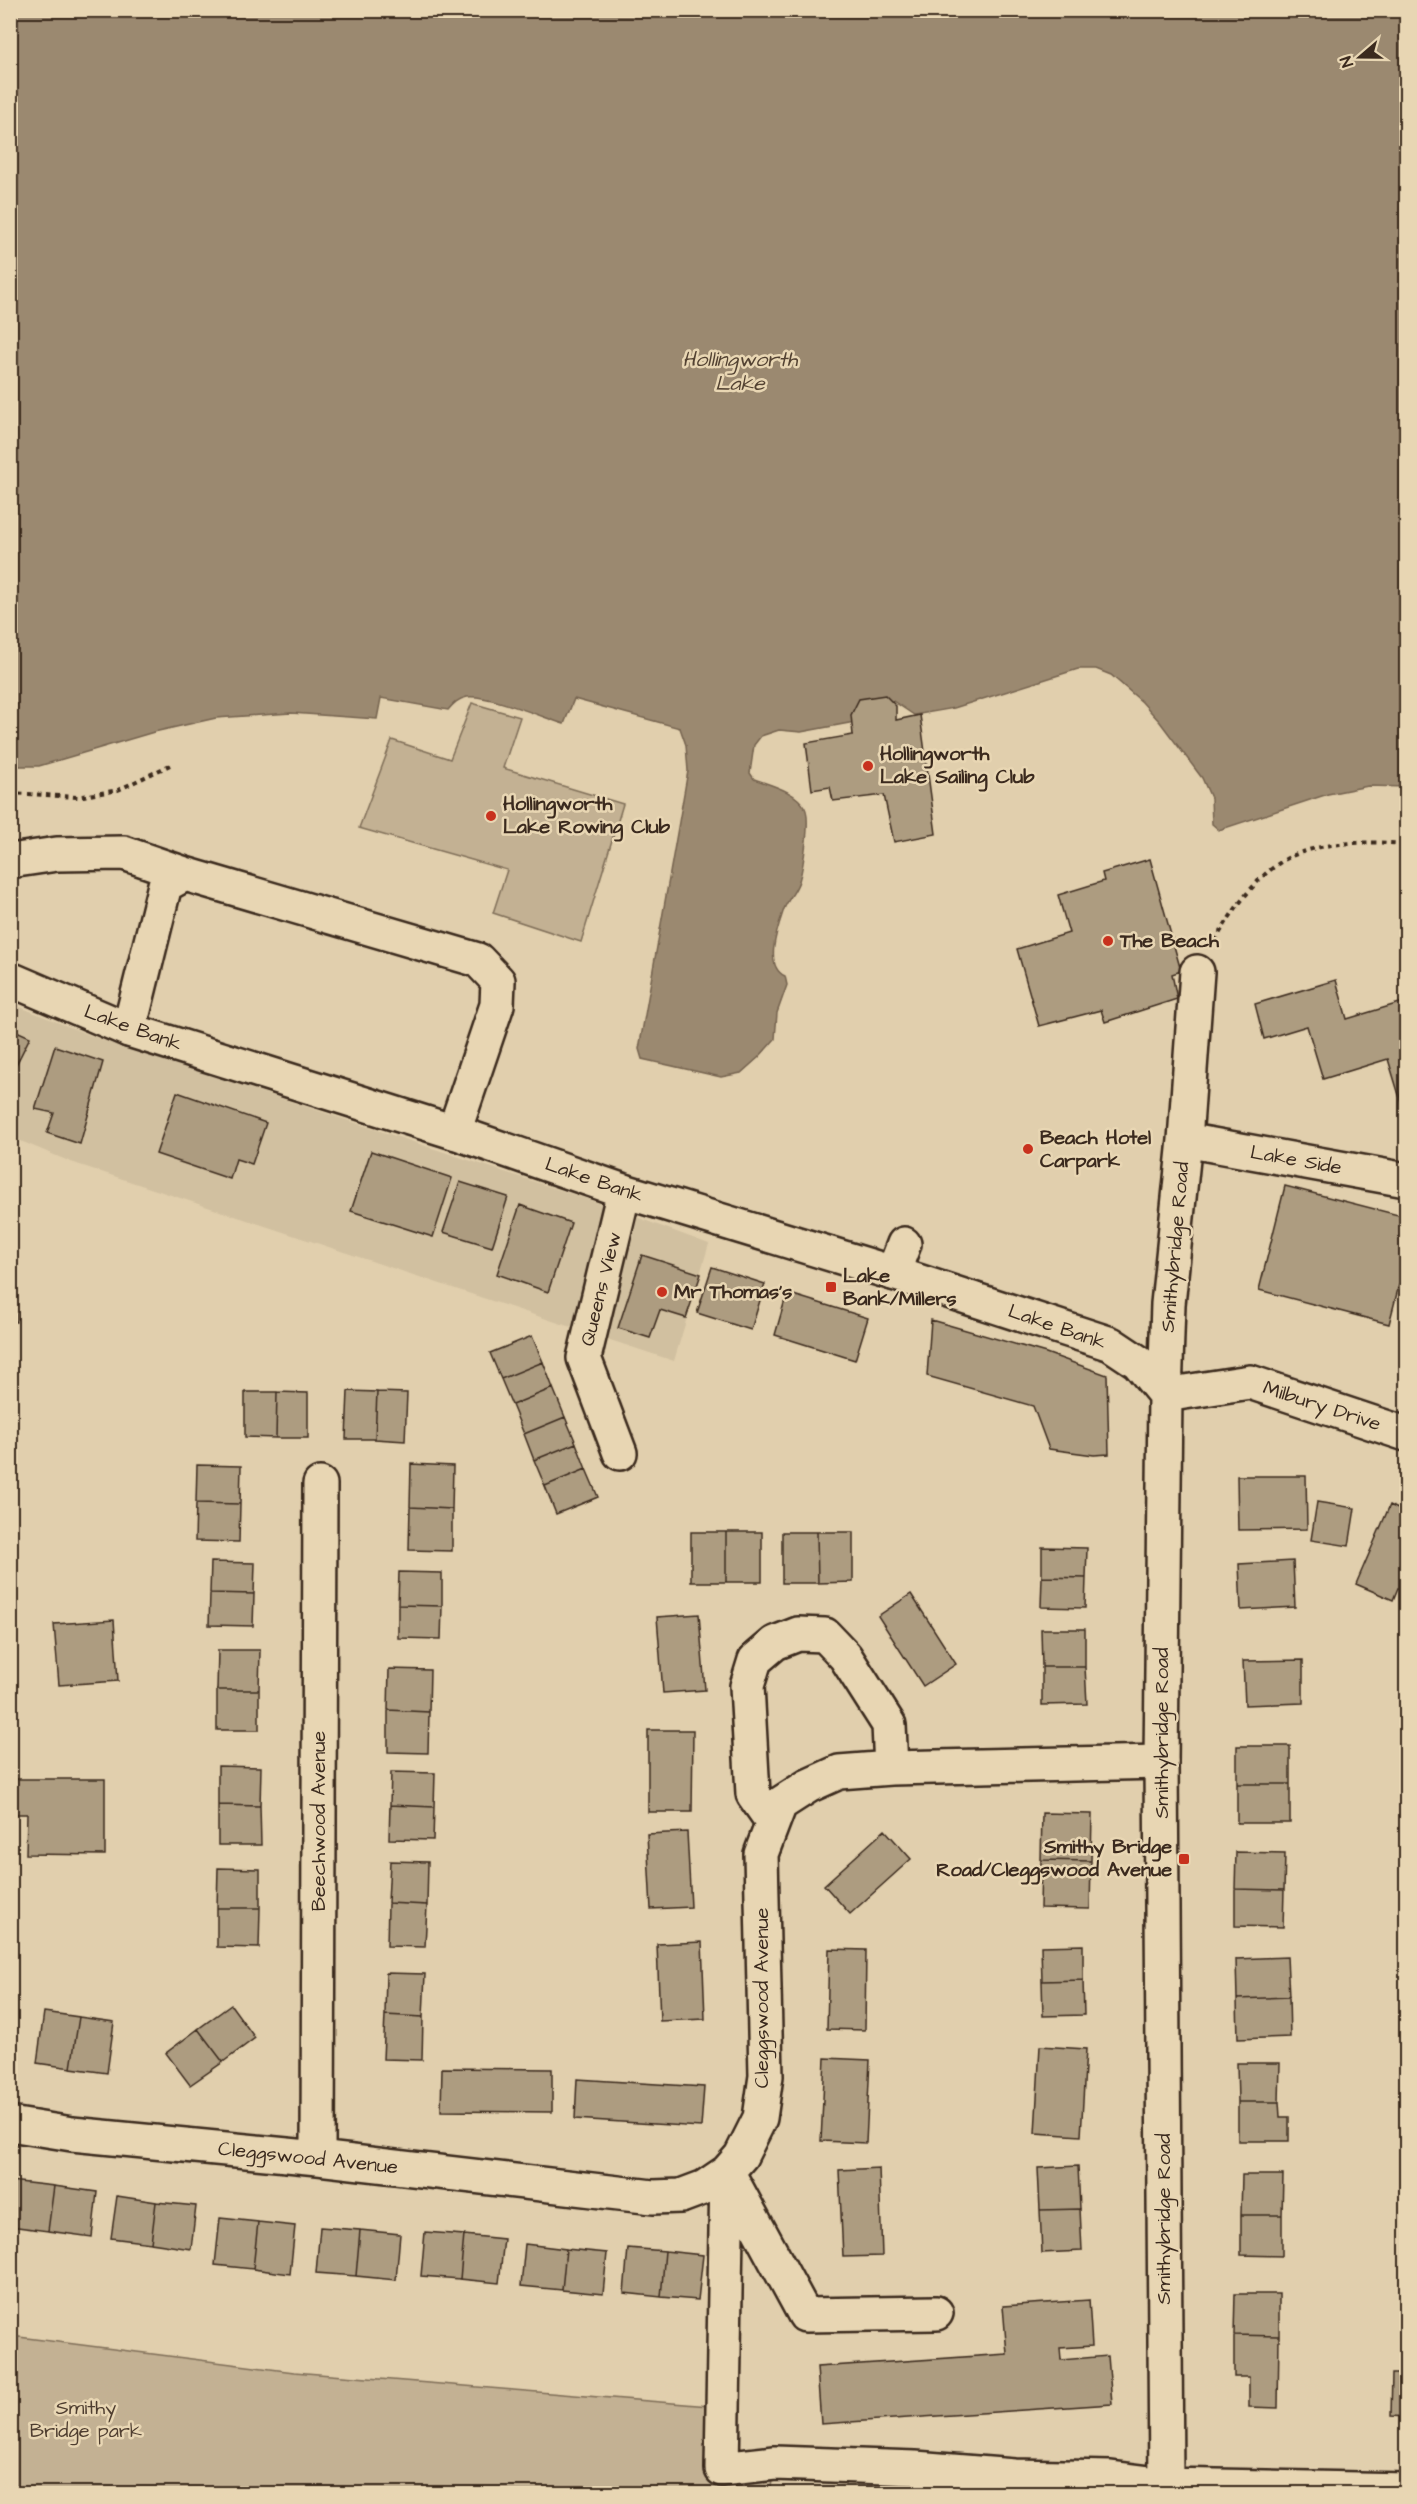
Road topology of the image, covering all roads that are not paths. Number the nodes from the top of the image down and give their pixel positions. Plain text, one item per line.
1 (10, 861) edge
2 (185, 874) junction
3 (1197, 972) dead end
4 (10, 979) edge
5 (129, 1030) junction
6 (454, 1132) junction
7 (1185, 1140) junction
8 (1407, 1180) edge
9 (624, 1191) junction
10 (1165, 1395) junction
11 (1407, 1434) edge
12 (620, 1454) dead end
13 (320, 1484) dead end
14 (1161, 1762) junction
15 (891, 1768) junction
16 (772, 1821) junction
17 (10, 2124) edge
18 (318, 2158) junction
19 (728, 2172) junction
20 (936, 2313) dead end
21 (1164, 2489) edge
22 (1407, 2490) edge

1 - 2 street
2 - 5 street
2 - 6 street
3 - 7 street, Smithybridge Road
4 - 5 street, Lake Bank
5 - 6 street, Lake Bank
6 - 9 street, Lake Bank
7 - 8 street, Lake Side
7 - 10 street, Smithybridge Road
9 - 10 street, Lake Bank
9 - 12 street, Queens View
10 - 11 street, Milbury Drive
10 - 14 street, Smithybridge Road
13 - 18 street, Beechwood Avenue
14 - 15 street, Cleggswood Avenue
14 - 21 street, Smithybridge Road
15 - 16 street, Cleggswood Avenue
15 - 16 street
16 - 19 street, Cleggswood Avenue
17 - 18 street, Cleggswood Avenue
18 - 19 street, Cleggswood Avenue
19 - 20 street
19 - 21 street
21 - 22 street

